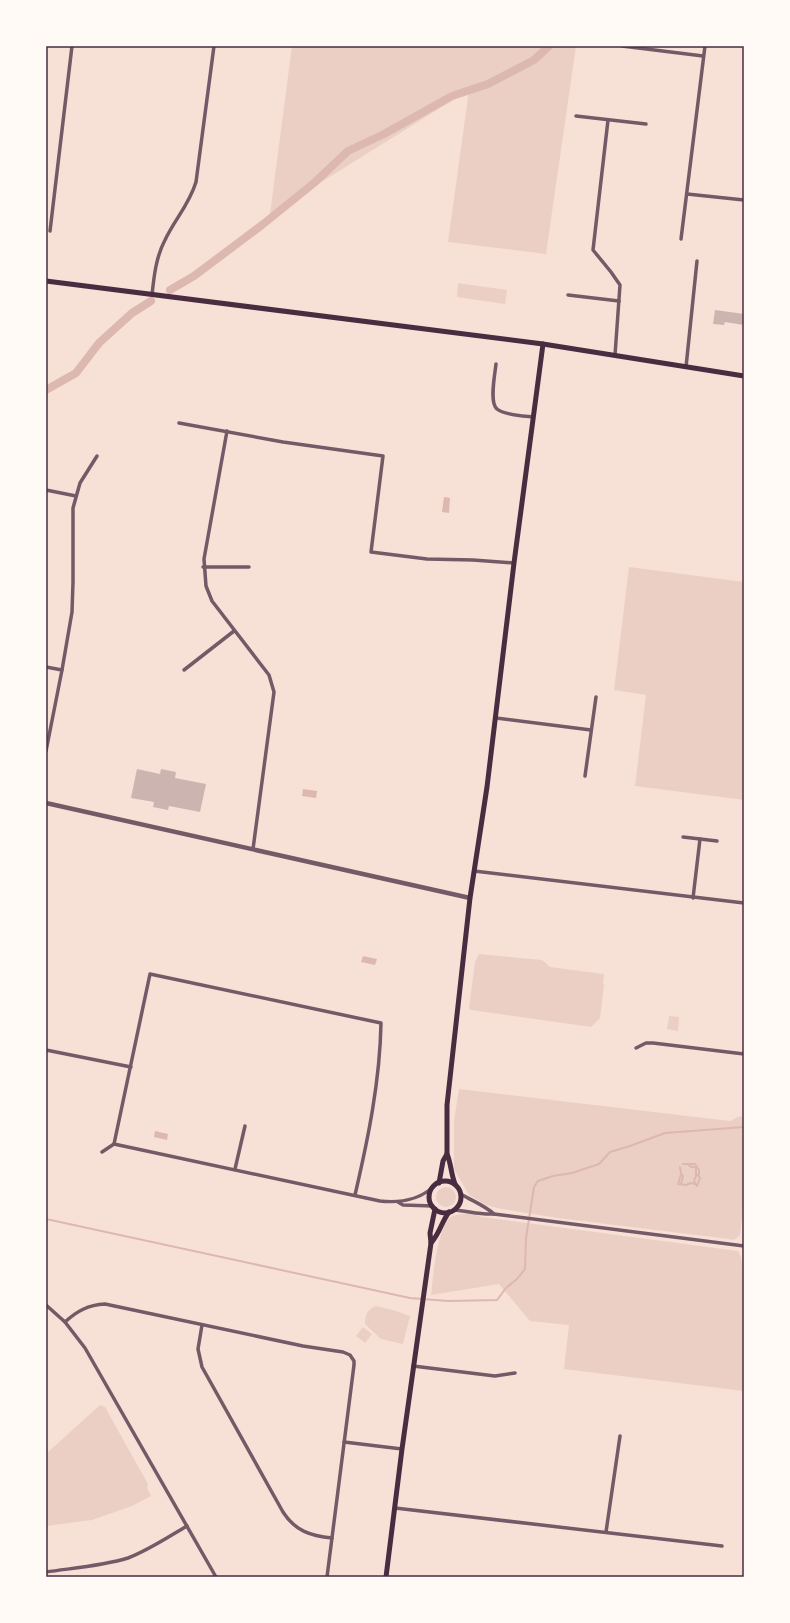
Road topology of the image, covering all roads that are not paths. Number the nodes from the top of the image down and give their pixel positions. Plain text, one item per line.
1 (72, 46) edge
2 (214, 46) edge
3 (622, 46) edge
4 (705, 46) edge
5 (703, 56) junction
6 (576, 116) dead end
7 (608, 120) junction
8 (646, 124) dead end
9 (687, 194) junction
10 (744, 200) edge
11 (50, 231) dead end
12 (682, 239) dead end
13 (697, 261) dead end
14 (46, 281) edge
15 (152, 295) junction
16 (568, 295) dead end
17 (619, 301) junction
18 (543, 344) junction
19 (615, 356) junction
20 (496, 364) dead end
21 (686, 367) junction
22 (744, 376) edge
23 (533, 417) junction
24 (179, 423) dead end
25 (227, 431) junction
26 (97, 456) dead end
27 (46, 490) edge
28 (76, 496) junction
29 (514, 563) junction
30 (203, 567) junction
31 (249, 568) dead end
32 (234, 630) junction
33 (46, 667) edge
34 (62, 670) junction
35 (184, 670) dead end
36 (596, 697) dead end
37 (496, 718) junction
38 (592, 730) junction
39 (46, 751) edge
40 (585, 776) dead end
41 (46, 803) edge
42 (683, 837) dead end
43 (700, 839) junction
44 (717, 841) dead end
45 (253, 849) junction
46 (474, 871) junction
47 (470, 898) junction
48 (693, 898) junction
49 (744, 904) edge
50 (636, 1048) dead end
51 (46, 1050) edge
52 (744, 1054) edge
53 (131, 1067) junction
54 (245, 1126) dead end
55 (114, 1144) junction
56 (102, 1152) dead end
57 (447, 1154) junction
58 (235, 1169) junction
59 (439, 1183) junction
60 (455, 1184) junction
61 (432, 1188) junction
62 (461, 1194) junction
63 (355, 1195) junction
64 (398, 1202) junction
65 (434, 1208) junction
66 (452, 1211) junction
67 (494, 1214) junction
68 (431, 1243) junction
69 (744, 1246) edge
70 (46, 1305) edge
71 (65, 1322) junction
72 (202, 1325) junction
73 (413, 1366) junction
74 (515, 1373) dead end
75 (620, 1436) dead end
76 (344, 1442) junction
77 (402, 1449) junction
78 (395, 1508) junction
79 (187, 1526) junction
80 (606, 1532) junction
81 (332, 1538) junction
82 (722, 1546) dead end
83 (46, 1572) edge
84 (216, 1577) edge
85 (327, 1577) edge
86 (386, 1577) edge

1 - 11 street
2 - 15 street
3 - 5 street
4 - 5 street
5 - 9 street
6 - 7 street
7 - 8 street
7 - 17 street
9 - 10 street
9 - 12 street
13 - 21 street
14 - 15 main road
15 - 18 main road
16 - 17 street
17 - 19 street
18 - 19 main road
18 - 23 main road
19 - 21 main road
20 - 23 street
21 - 22 main road
23 - 29 main road
24 - 25 street
25 - 29 street
25 - 30 street
26 - 28 street
27 - 28 street
28 - 34 street
29 - 37 main road
30 - 31 street
30 - 32 street
32 - 35 street
32 - 45 street
33 - 34 street
34 - 39 street
36 - 38 street
37 - 38 street
37 - 46 main road
38 - 40 street
41 - 45 street
42 - 43 street
43 - 44 street
43 - 48 street
45 - 47 street
46 - 47 main road
46 - 48 street
47 - 57 main road
48 - 49 street
50 - 52 street
51 - 53 street
53 - 55 street
53 - 63 street
54 - 58 street
55 - 56 street
55 - 58 street
57 - 59 main road
57 - 60 main road
58 - 63 street
59 - 60 main road
59 - 61 main road
60 - 62 main road
61 - 64 street
61 - 65 main road
62 - 66 main road
62 - 67 street
63 - 64 street
64 - 65 street
65 - 66 main road
65 - 68 main road
66 - 67 street
66 - 68 main road
67 - 69 street
68 - 73 main road
70 - 71 street
71 - 72 street
71 - 79 street
72 - 76 street
72 - 81 street
73 - 74 street
73 - 77 main road
75 - 80 street
76 - 77 street
76 - 81 street
77 - 78 main road
78 - 80 street
78 - 86 main road
79 - 83 street
79 - 84 street
80 - 82 street
81 - 85 street

